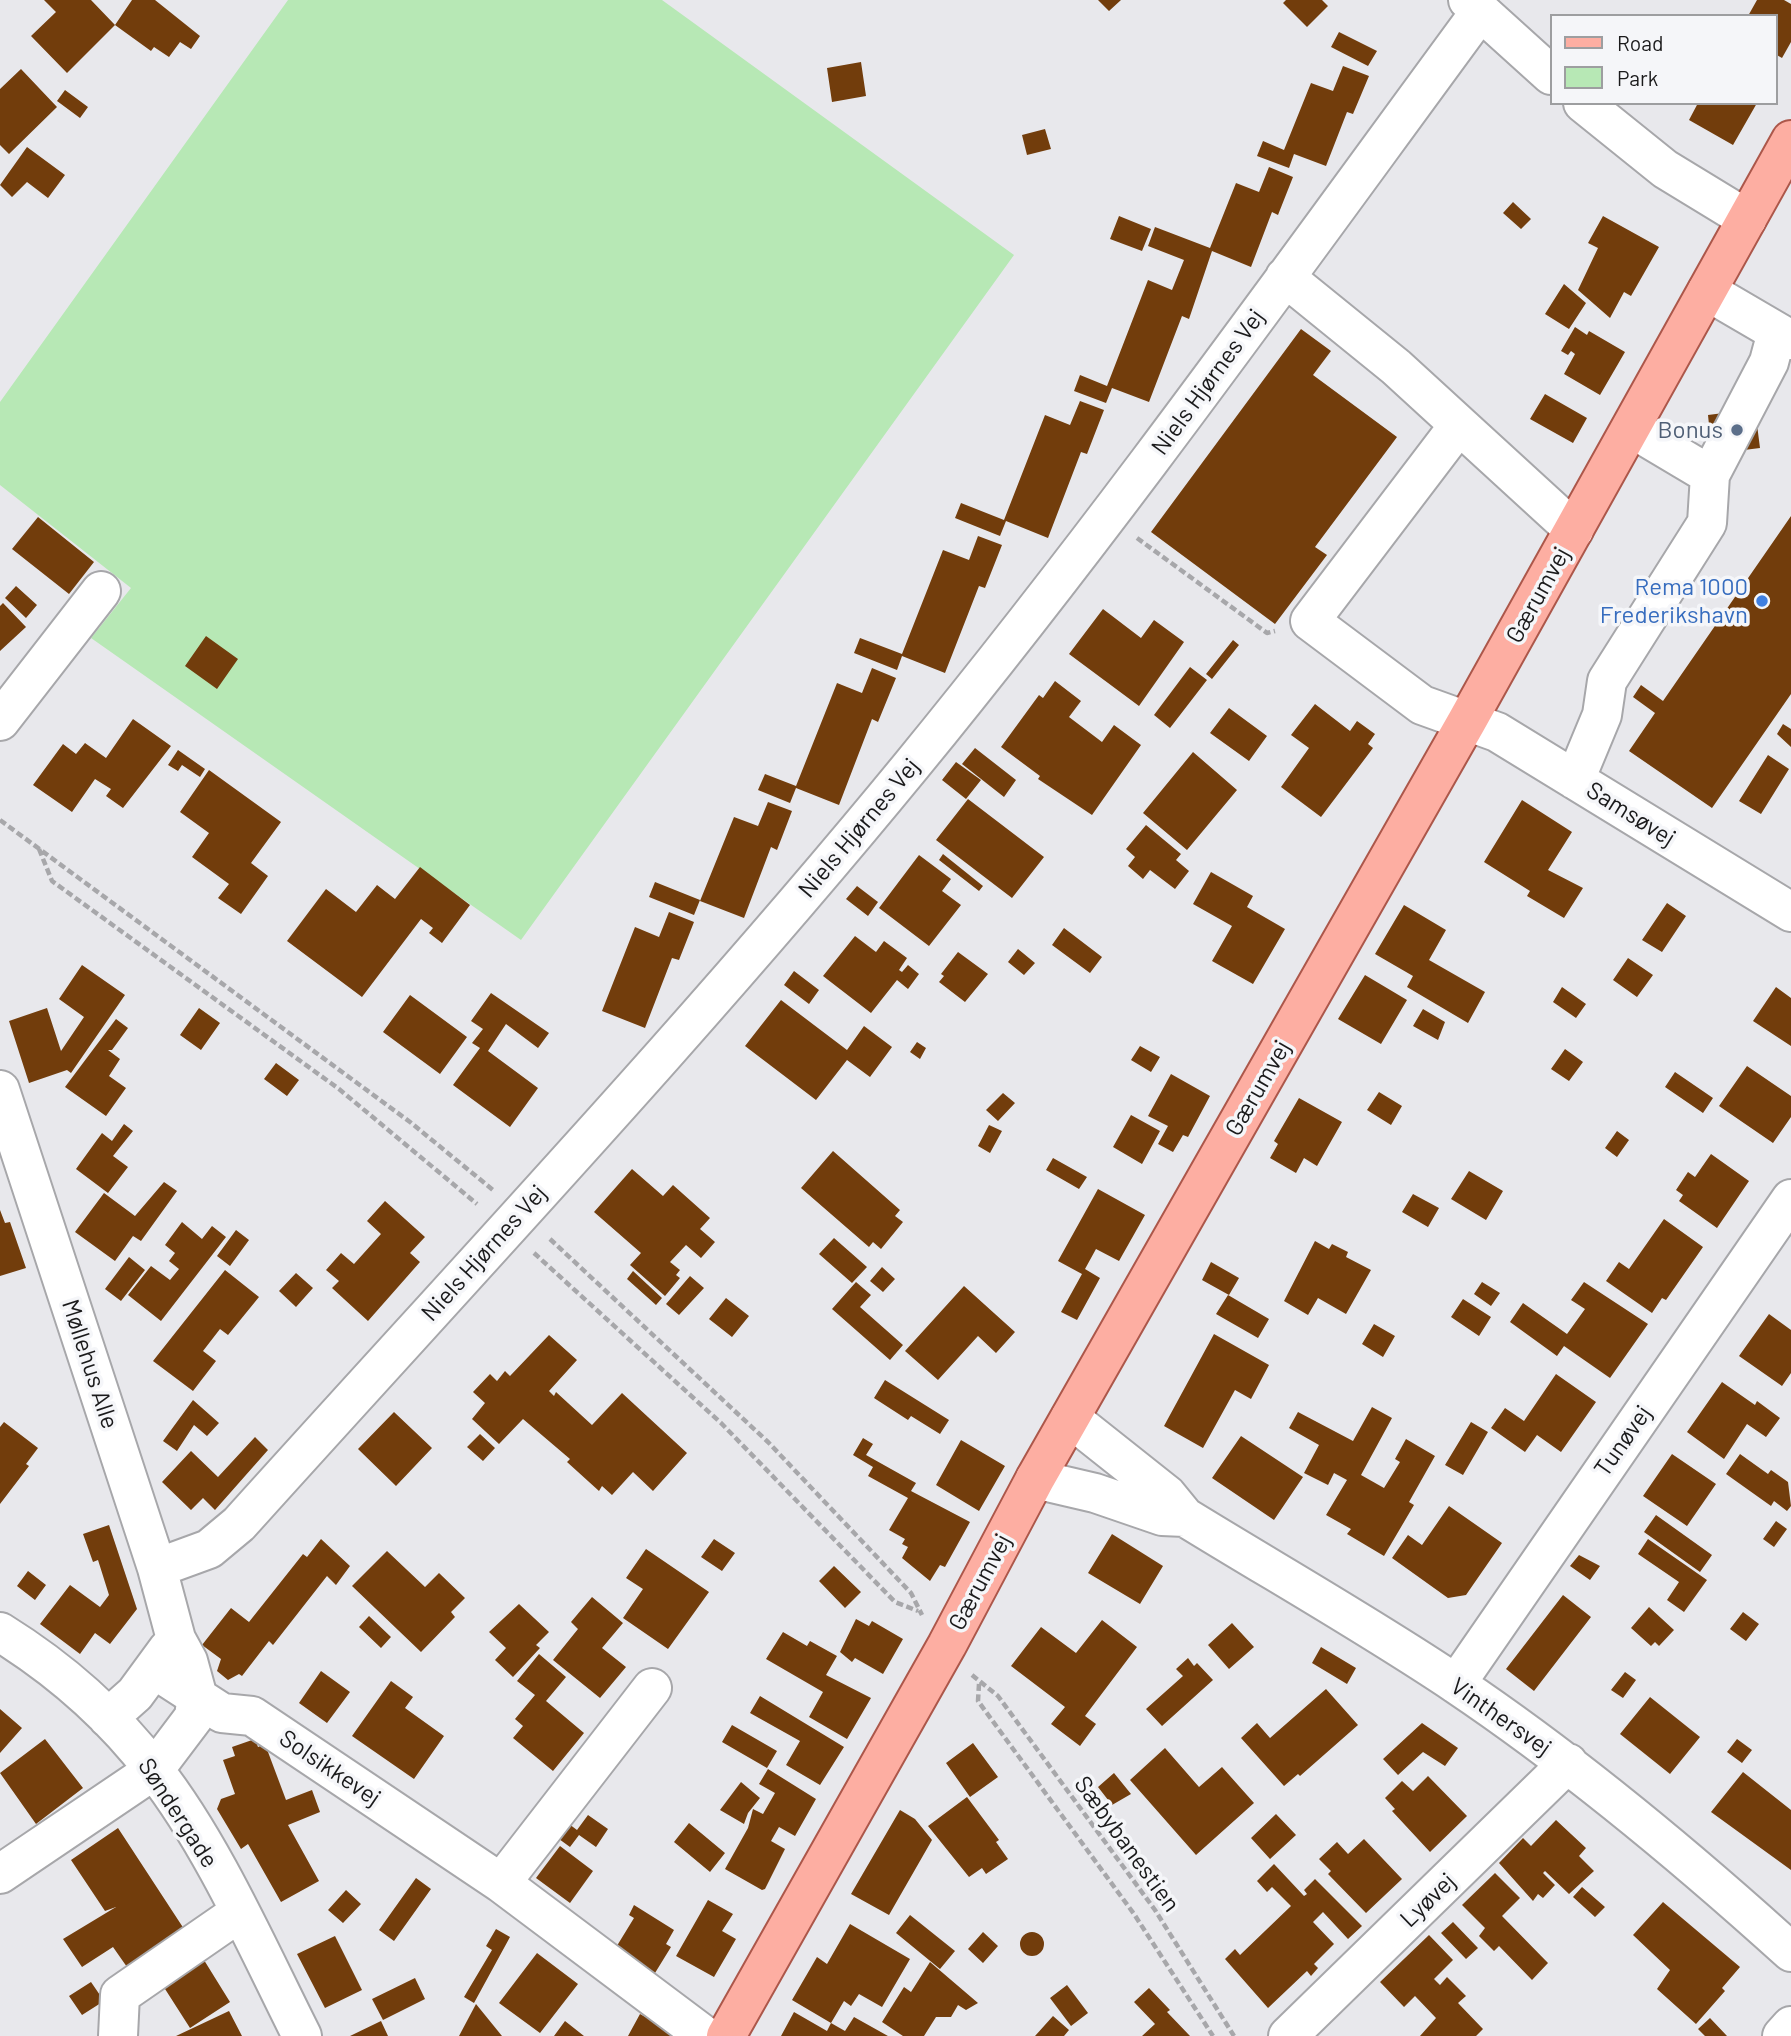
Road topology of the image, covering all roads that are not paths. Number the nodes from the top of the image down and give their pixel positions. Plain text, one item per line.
1 (1474, 6) edge
2 (1550, 74) edge
3 (1585, 105) edge
4 (1791, 140) edge
5 (1747, 219) junction
6 (1285, 277) junction
7 (1707, 291) junction
8 (1784, 336) edge
9 (1459, 425) junction
10 (1630, 428) junction
11 (1710, 475) junction
12 (1574, 530) junction
13 (101, 591) dead end
14 (0, 721) edge
15 (1467, 721) junction
16 (1575, 780) junction
17 (1791, 912) edge
18 (0, 1090) edge
19 (1791, 1199) edge
20 (1070, 1418) junction
21 (1035, 1479) junction
22 (1185, 1517) junction
23 (157, 1568) junction
24 (0, 1632) edge
25 (165, 1654) junction
26 (1456, 1684) junction
27 (652, 1688) dead end
28 (197, 1694) junction
29 (107, 1718) junction
30 (1568, 1763) junction
31 (154, 1770) junction
32 (0, 1874) edge
33 (501, 1883) junction
34 (240, 1912) junction
35 (1791, 1952) edge
36 (1791, 2026) edge
37 (118, 2036) edge
38 (302, 2036) edge
39 (705, 2036) edge
40 (726, 2036) edge
41 (1289, 2036) edge
42 (1782, 2036) edge

1 - 2 street
1 - 6 street, Niels Hjørnes Vej
3 - 5 street
4 - 5 main road, Gærumvej
5 - 7 main road, Gærumvej
6 - 9 street
6 - 23 street, Niels Hjørnes Vej
7 - 8 street
7 - 10 main road, Gærumvej
8 - 11 street
9 - 12 street
9 - 15 street, Samsøvej
10 - 11 street
10 - 12 main road, Gærumvej
11 - 16 street
12 - 15 main road, Gærumvej
13 - 14 street
15 - 16 street, Samsøvej
15 - 20 main road, Gærumvej
16 - 17 street, Samsøvej
18 - 23 street, Møllehus Alle
19 - 26 street, Tunøvej
20 - 21 main road, Gærumvej
20 - 22 street, Vinthersvej
21 - 22 street, Vinthersvej
21 - 40 main road, Gærumvej
22 - 26 street, Vinthersvej
23 - 25 street, Møllehus Alle
24 - 29 street, Søndergade
25 - 28 street, Solsikkevej
25 - 29 street
26 - 30 street, Vinthersvej
27 - 33 street
28 - 31 street
28 - 33 street, Solsikkevej
29 - 31 street, Søndergade
30 - 35 street, Vinthersvej
30 - 41 street, Lyøvej
31 - 32 street
31 - 34 street, Søndergade
33 - 39 street, Solsikkevej
34 - 37 street
34 - 38 street, Søndergade
36 - 42 street

